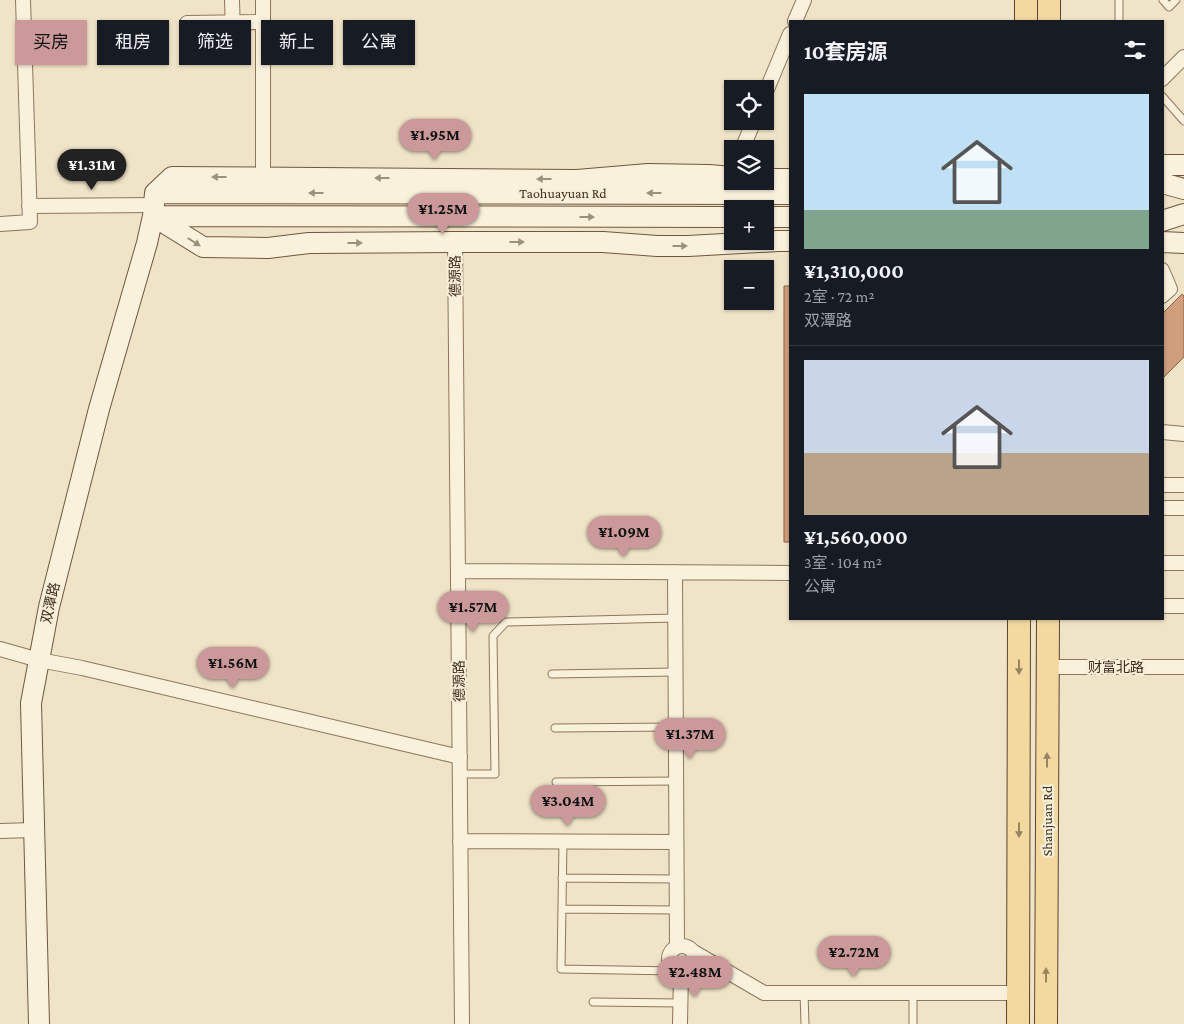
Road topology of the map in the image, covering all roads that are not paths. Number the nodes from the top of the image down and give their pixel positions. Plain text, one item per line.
1 (23, 0) edge
2 (232, 0) edge
3 (263, 0) edge
4 (804, 0) edge
5 (1026, 0) edge
6 (1049, 0) edge
7 (1119, 0) edge
8 (1164, 0) edge
9 (1176, 0) edge
10 (232, 20) edge
11 (263, 20) edge
12 (795, 20) edge
13 (1026, 20) edge
14 (1049, 20) edge
15 (1119, 20) edge
16 (789, 36) edge
17 (1184, 57) edge
18 (263, 65) edge
19 (1164, 77) edge
20 (771, 80) edge
21 (1164, 98) edge
22 (1184, 121) edge
23 (1164, 165) edge
24 (1184, 165) edge
25 (724, 180) edge
26 (1164, 183) edge
27 (263, 185) junction
28 (1184, 191) edge
29 (1164, 192) edge
30 (154, 205) junction
31 (29, 206) junction
32 (1164, 214) edge
33 (1184, 214) edge
34 (455, 217) junction
35 (724, 217) edge
36 (778, 217) edge
37 (1164, 220) edge
38 (0, 224) edge
39 (784, 241) edge
40 (455, 242) junction
41 (1164, 242) edge
42 (1184, 243) edge
43 (1164, 275) edge
44 (1164, 294) edge
45 (1164, 432) edge
46 (1184, 434) edge
47 (1164, 485) edge
48 (1184, 485) edge
49 (1164, 508) edge
50 (1184, 508) edge
51 (1164, 563) edge
52 (1184, 563) edge
53 (458, 571) junction
54 (675, 572) junction
55 (789, 573) edge
56 (1164, 606) edge
57 (1184, 606) edge
58 (675, 618) junction
59 (1019, 620) edge
60 (1048, 620) edge
61 (0, 650) edge
62 (38, 660) junction
63 (1047, 666) junction
64 (1184, 667) edge
65 (676, 672) junction
66 (552, 674) dead end
67 (676, 727) junction
68 (555, 728) dead end
69 (460, 757) junction
70 (460, 774) junction
71 (676, 781) junction
72 (556, 782) dead end
73 (34, 830) junction
74 (0, 831) edge
75 (460, 841) junction
76 (563, 841) junction
77 (676, 842) junction
78 (562, 878) junction
79 (676, 879) junction
80 (562, 909) junction
81 (676, 910) junction
82 (677, 947) junction
83 (692, 951) junction
84 (679, 972) junction
85 (804, 993) junction
86 (913, 993) junction
87 (1018, 993) junction
88 (593, 1002) dead end
89 (680, 1003) junction
90 (38, 1024) edge
91 (462, 1024) edge
92 (680, 1024) edge
93 (805, 1024) edge
94 (913, 1024) edge
95 (1018, 1024) edge
96 (1046, 1024) edge

1 - 31 street
2 - 10 street
3 - 11 street
4 - 12 street
5 - 13 main road
6 - 14 main road
7 - 15 lane
8 - 9 lane
16 - 20 street
17 - 19 street
18 - 27 street
21 - 22 lane
23 - 24 street
25 -> 27 street, Taohuayuan Rd
26 - 28 street
27 -> 30 street, Taohuayuan Rd
28 - 29 street
30 - 31 street
30 - 34 street, Taohuayuan Rd
30 -> 40 street
30 - 62 street, 双潭路
31 - 38 street
32 - 33 street
33 - 37 street
34 -> 35 street, Taohuayuan Rd
34 - 40 street, 德源路
36 - 39 street
40 -> 39 street
40 - 53 street, 德源路
41 - 42 street
43 - 44 street
45 - 46 street
47 - 48 street
49 - 50 street
51 - 52 street
53 - 54 street
53 - 69 street, 德源路
54 - 55 street
54 - 58 street
56 - 57 street
58 - 65 street
58 - 70 lane
59 -> 87 main road, Shanjuan Rd
60 - 63 main road, Shanjuan Rd
61 - 62 street
62 - 69 street
62 - 73 street, 双潭路
63 - 64 street, 财富北路
96 -> 63 main road, Shanjuan Rd
65 - 66 lane
65 - 67 street
67 - 68 lane
67 - 71 street
69 - 70 street, 德源路
70 - 75 street, 德源路
71 - 72 lane
71 - 77 street
73 - 74 street
73 - 90 street, 双潭路
75 - 76 street
75 - 91 street, 德源路
76 - 77 street
76 - 78 lane
77 - 79 street
78 - 79 lane
78 - 80 lane
79 - 81 street
80 - 81 lane
80 - 84 lane
81 - 82 street
82 - 83 street
82 - 84 street
83 - 84 street
83 - 85 street
84 - 89 street
85 - 86 street
85 - 93 lane
86 - 87 street
86 - 94 lane
87 - 95 main road, Shanjuan Rd
88 - 89 lane
89 - 92 street

